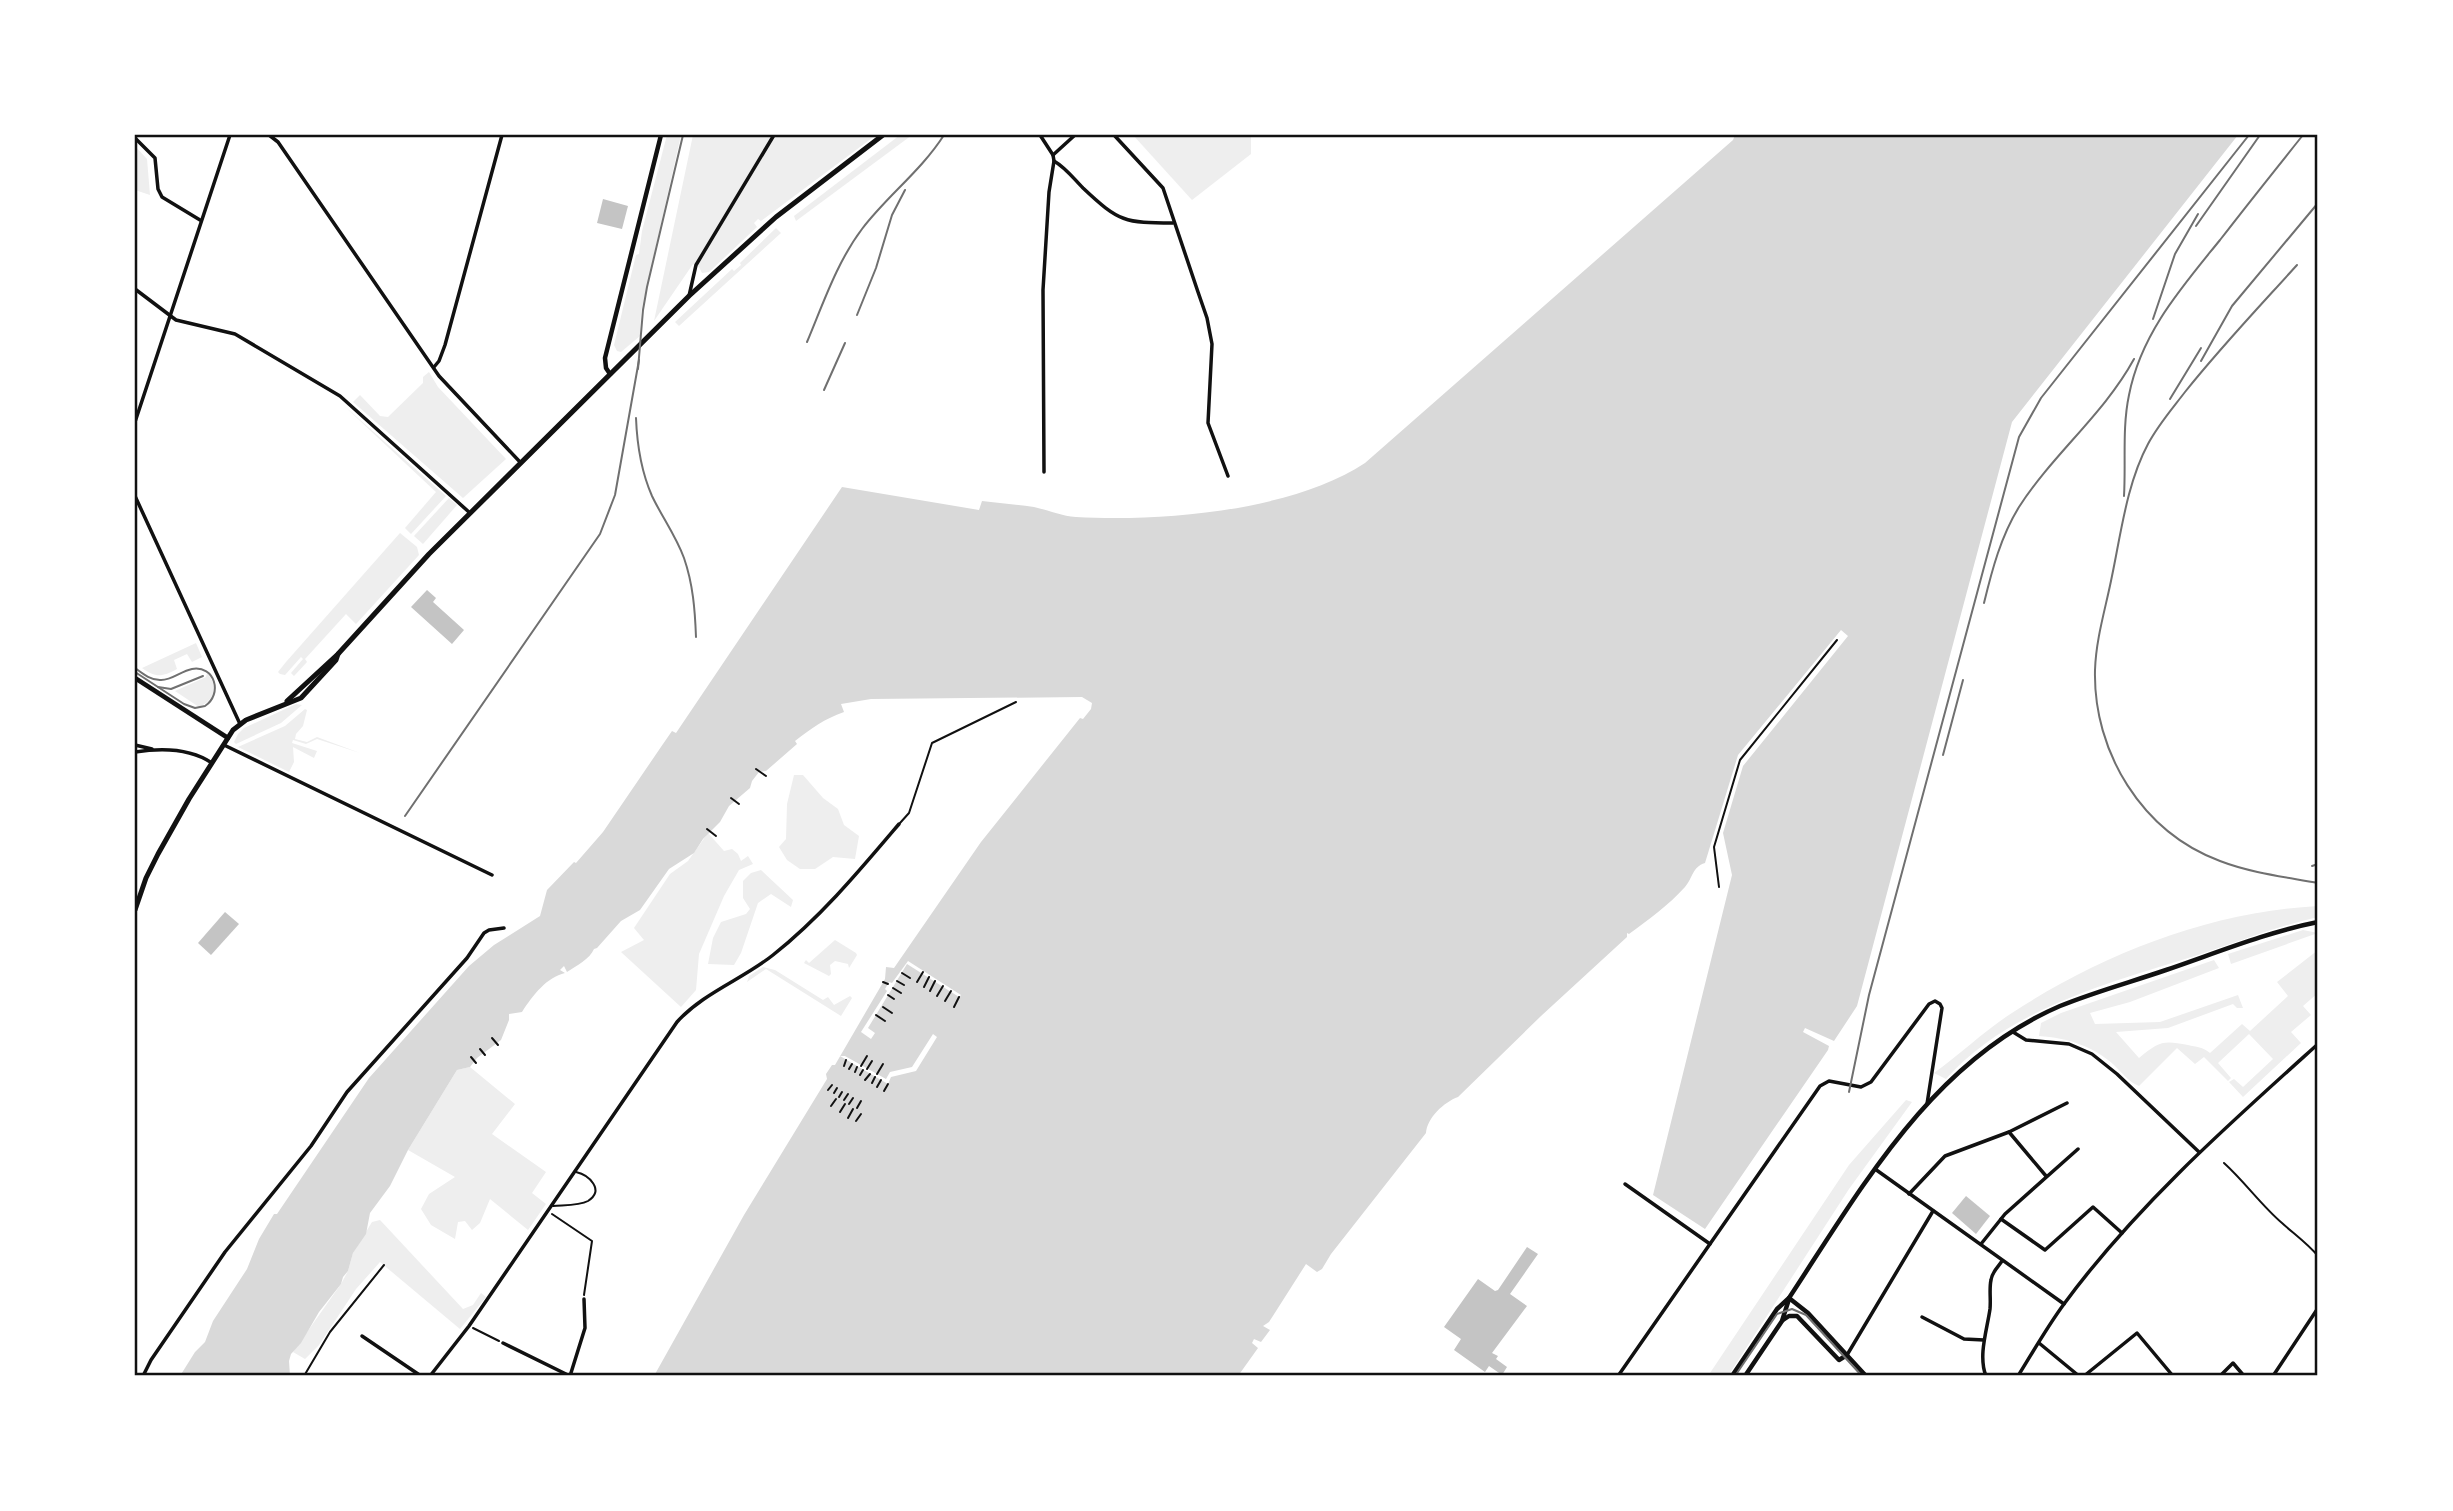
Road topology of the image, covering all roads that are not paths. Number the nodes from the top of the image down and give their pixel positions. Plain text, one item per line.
1 (230, 135) edge
2 (268, 135) edge
3 (502, 135) edge
4 (661, 135) edge
5 (774, 135) edge
6 (884, 135) edge
7 (1040, 135) edge
8 (1075, 135) edge
9 (1114, 135) edge
10 (135, 138) edge
11 (1054, 155) junction
12 (1054, 162) junction
13 (201, 221) junction
14 (1174, 223) junction
15 (135, 289) edge
16 (689, 296) junction
17 (170, 316) junction
18 (433, 368) junction
19 (610, 374) junction
20 (135, 422) edge
21 (521, 464) junction
22 (1044, 472) dead end
23 (1228, 476) dead end
24 (135, 496) edge
25 (470, 513) junction
26 (135, 678) edge
27 (1016, 702) dead end
28 (240, 723) junction
29 (228, 738) junction
30 (224, 744) junction
31 (135, 745) edge
32 (153, 749) junction
33 (135, 752) edge
34 (212, 763) junction
35 (899, 824) joint
36 (492, 875) dead end
37 (135, 910) edge
38 (2318, 922) edge
39 (504, 928) dead end
40 (2013, 1032) junction
41 (2318, 1044) edge
42 (2067, 1103) dead end
43 (1927, 1104) junction
44 (2008, 1132) junction
45 (2078, 1149) dead end
46 (2199, 1153) junction
47 (1875, 1169) junction
48 (575, 1172) junction
49 (2046, 1175) junction
50 (1625, 1184) dead end
51 (1909, 1194) junction
52 (552, 1206) junction
53 (1934, 1211) junction
54 (2001, 1219) junction
55 (2122, 1233) junction
56 (1710, 1244) junction
57 (1980, 1244) junction
58 (2003, 1260) junction
59 (584, 1298) road end
60 (1789, 1298) junction
61 (2064, 1304) junction
62 (2318, 1308) edge
63 (1922, 1317) dead end
64 (1782, 1321) junction
65 (362, 1336) dead end
66 (1984, 1340) junction
67 (503, 1343) road end
68 (2039, 1343) junction
69 (1847, 1355) junction
70 (143, 1376) edge
71 (421, 1376) edge
72 (430, 1376) edge
73 (570, 1376) edge
74 (1618, 1376) edge
75 (1732, 1376) edge
76 (1745, 1376) edge
77 (1866, 1376) edge
78 (1986, 1376) edge
79 (2018, 1376) edge
80 (2082, 1376) edge
81 (2173, 1376) edge
82 (2220, 1376) edge
83 (2244, 1376) edge
84 (2273, 1376) edge

1 - 13 street
2 - 18 street
3 - 18 street
4 - 19 street
5 - 16 street
6 - 16 main road
7 - 11 street
8 - 11 street
9 - 14 street
10 - 13 street
11 - 12 street
12 - 14 street
12 - 22 street
13 - 17 street
14 - 23 street
15 - 17 street
16 - 19 main road
17 - 20 street
17 - 25 street
18 - 21 street
19 - 21 main road
21 - 25 main road
24 - 28 street
25 - 28 main road
26 - 29 street
27 - 35 lane
28 - 29 main road
29 - 30 main road
30 - 34 main road
30 - 36 street
31 - 32 street
32 - 33 street
32 - 34 street
34 - 37 main road
35 - 48 street
38 - 40 street
39 - 70 street
40 - 43 street
40 - 46 street
41 - 46 street
42 - 44 street
43 - 47 street
43 - 56 street
44 - 49 street
44 - 51 street
45 - 49 street
46 - 55 street
47 - 51 street
47 - 60 street
48 - 52 street
48 - 52 lane
49 - 54 street
50 - 56 street
51 - 53 street
52 - 72 street
53 - 57 street
53 - 69 street
54 - 55 street
54 - 57 street
55 - 61 street
56 - 74 street
57 - 58 street
58 - 61 street
58 - 66 street
59 - 73 street
60 - 64 street
60 - 69 street
60 - 75 street
61 - 68 street
62 - 84 street
63 - 66 street
64 - 69 street
64 - 76 street
65 - 71 street
66 - 78 street
67 - 73 street
68 - 79 street
68 - 80 street
69 - 77 street
80 - 81 street
82 - 83 street

